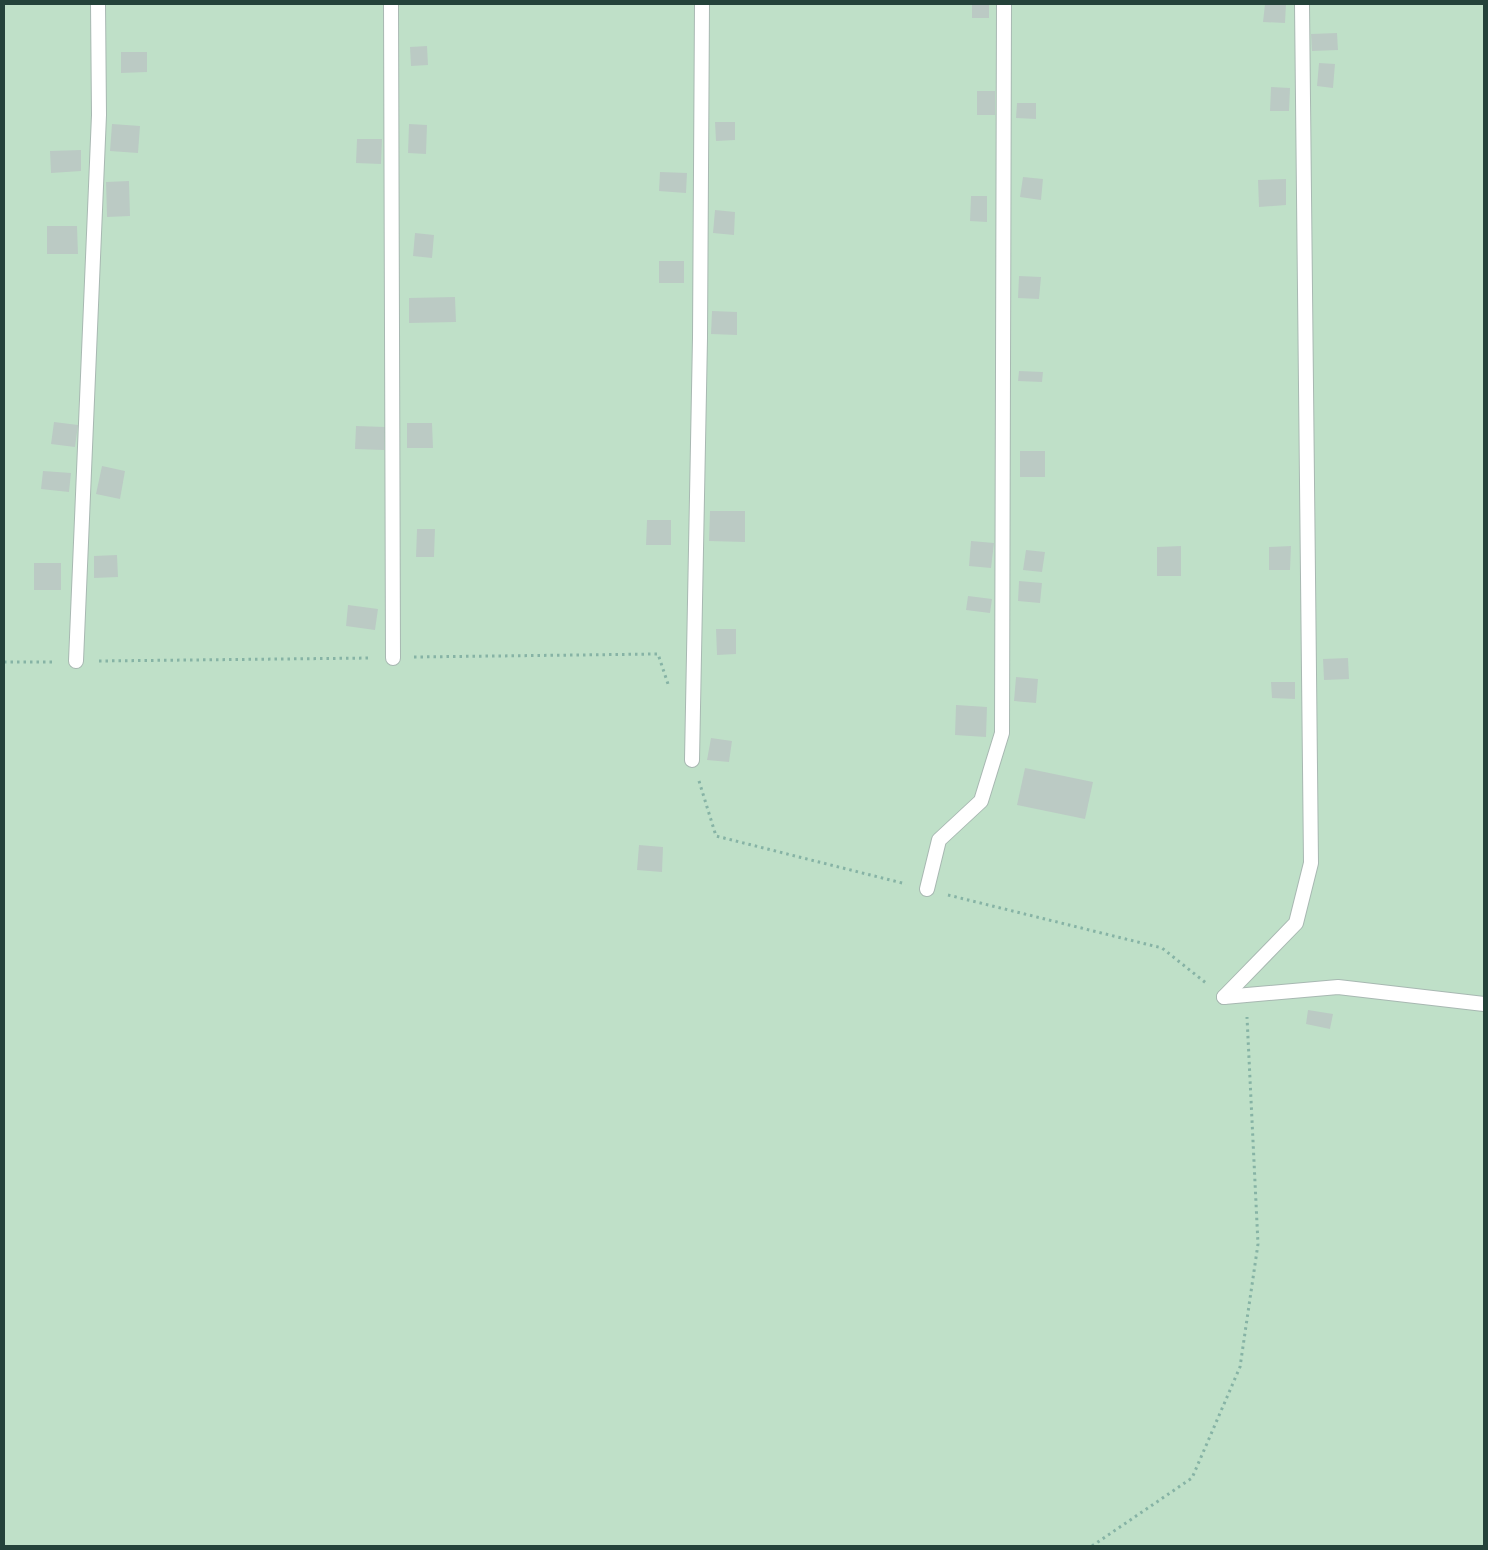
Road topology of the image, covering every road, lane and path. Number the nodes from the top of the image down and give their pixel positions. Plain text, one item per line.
1 (98, 4) edge
2 (391, 4) edge
3 (702, 4) edge
4 (1004, 4) edge
5 (1302, 4) edge
6 (393, 658) junction
7 (4, 662) edge
8 (76, 662) junction
9 (670, 689) dead end
10 (692, 760) joint
11 (927, 889) junction
12 (1224, 997) junction
13 (1484, 1004) edge
14 (1092, 1546) edge

1 - 8 lane
2 - 6 lane
3 - 10 lane
4 - 11 lane
5 - 12 lane
6 - 8 path
6 - 9 path
7 - 8 path
10 - 11 path
11 - 12 path
12 - 13 lane
12 - 14 path

